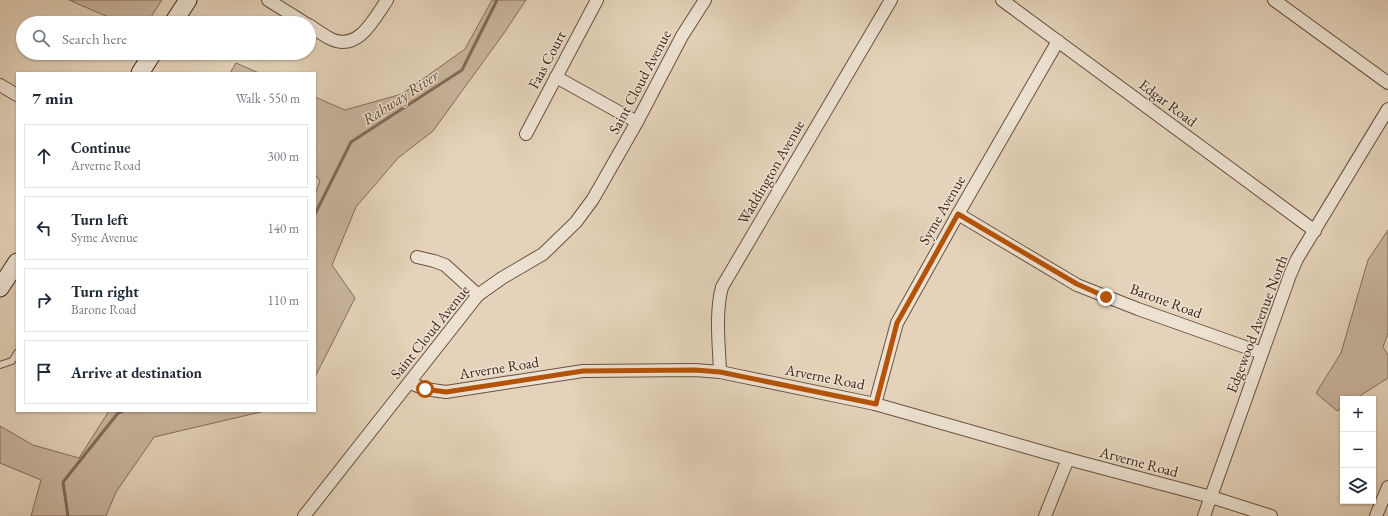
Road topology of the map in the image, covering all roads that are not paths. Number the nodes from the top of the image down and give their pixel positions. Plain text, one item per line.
1 (188, 0) edge
2 (268, 0) edge
3 (387, 0) edge
4 (596, 0) edge
5 (705, 0) edge
6 (891, 0) edge
7 (1002, 0) edge
8 (1274, 0) edge
9 (178, 16) edge
10 (294, 16) edge
11 (316, 30) edge
12 (1058, 41) junction
13 (148, 60) edge
14 (141, 72) edge
15 (556, 77) junction
16 (1388, 83) edge
17 (0, 85) edge
18 (16, 94) edge
19 (1388, 109) edge
20 (637, 122) junction
21 (526, 134) dead end
22 (958, 214) junction
23 (1315, 231) junction
24 (417, 257) dead end
25 (16, 264) edge
26 (0, 288) edge
27 (478, 295) junction
28 (1262, 353) junction
29 (16, 355) edge
30 (0, 365) edge
31 (720, 372) junction
32 (410, 383) junction
33 (876, 404) junction
34 (1068, 460) junction
35 (1388, 487) edge
36 (1211, 497) junction
37 (304, 516) edge
38 (1045, 516) edge
39 (1204, 516) edge
40 (1271, 516) edge
41 (1376, 516) edge

1 - 9 main road
2 - 10 street
3 - 11 street
4 - 15 street, Faas Court
5 - 20 street, Saint Cloud Avenue
6 - 31 street, Waddington Avenue
7 - 12 street, Edgar Road
8 - 16 street
12 - 22 street, Syme Avenue
12 - 23 street, Edgar Road
13 - 14 main road
15 - 20 street
15 - 21 street, Faas Court
17 - 18 street
19 - 23 street, Edgewood Avenue North
20 - 27 street, Saint Cloud Avenue
22 - 28 street, Barone Road
22 - 33 street, Syme Avenue
23 - 28 street, Edgewood Avenue North
24 - 27 street
25 - 26 main road
27 - 32 street, Saint Cloud Avenue
28 - 36 street, Edgewood Avenue North
29 - 30 lane
31 - 32 street, Arverne Road
31 - 33 street, Arverne Road
32 - 37 street, Saint Cloud Avenue
33 - 34 street, Arverne Road
34 - 36 street, Arverne Road
34 - 38 street
35 - 41 street
36 - 39 street, Edgewood Avenue North
36 - 40 street, Arverne Road

